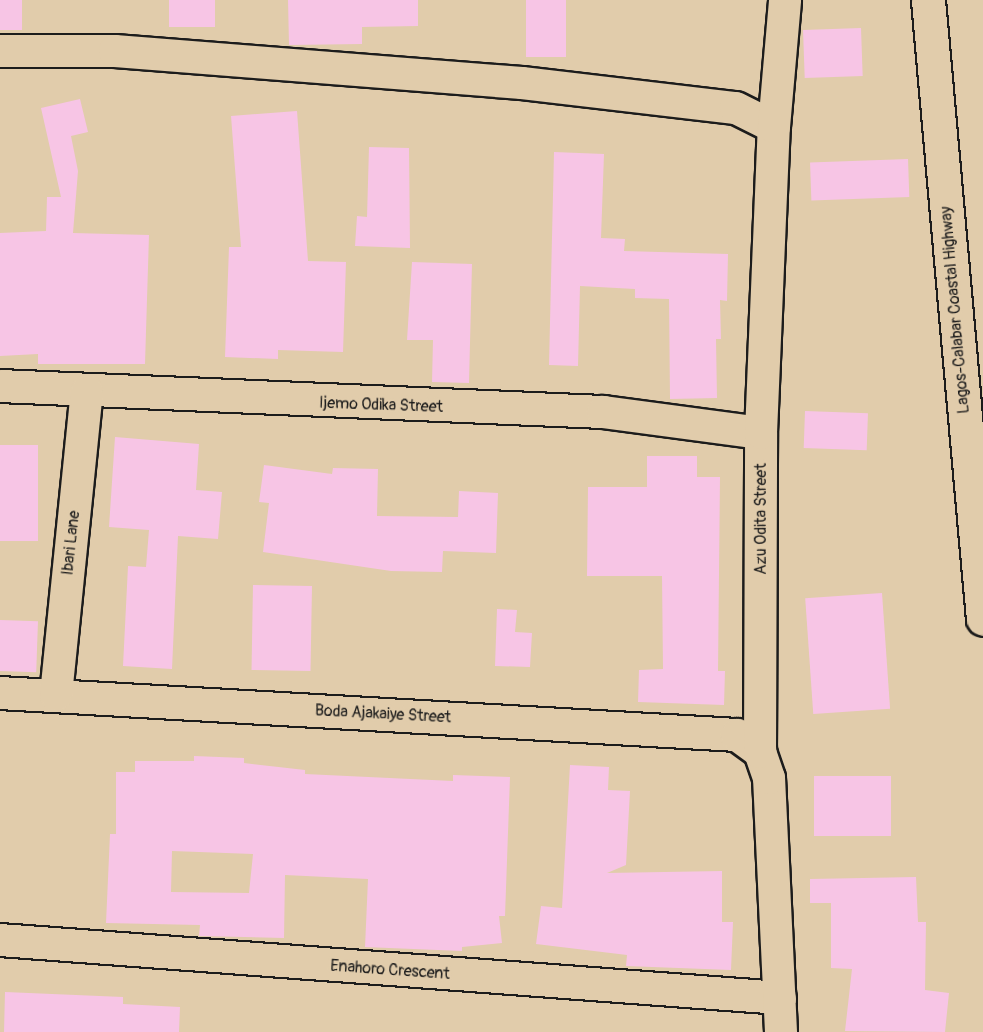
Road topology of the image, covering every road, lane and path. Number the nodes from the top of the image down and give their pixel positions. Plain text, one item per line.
1 (928, 0) edge
2 (785, 3) edge
3 (0, 51) edge
4 (774, 127) junction
5 (0, 386) edge
6 (87, 392) junction
7 (761, 433) junction
8 (983, 620) edge
9 (0, 693) edge
10 (56, 695) junction
11 (760, 752) junction
12 (0, 940) edge
13 (780, 998) junction
14 (782, 1032) edge

1 - 8 highway, Lagos-Calabar Coastal Highway
2 - 4 street, Azu Odita Street
3 - 4 street
4 - 7 street, Azu Odita Street
5 - 6 street, Ijemo Odika Street
6 - 7 street, Ijemo Odika Street
6 - 10 street, Ibari Lane
7 - 11 street, Azu Odita Street
9 - 10 street, Boda Ajakaiye Street
10 - 11 street, Boda Ajakaiye Street
11 - 13 street, Azu Odita Street
12 - 13 street, Enahoro Crescent
13 - 14 street, Azu Odita Street

